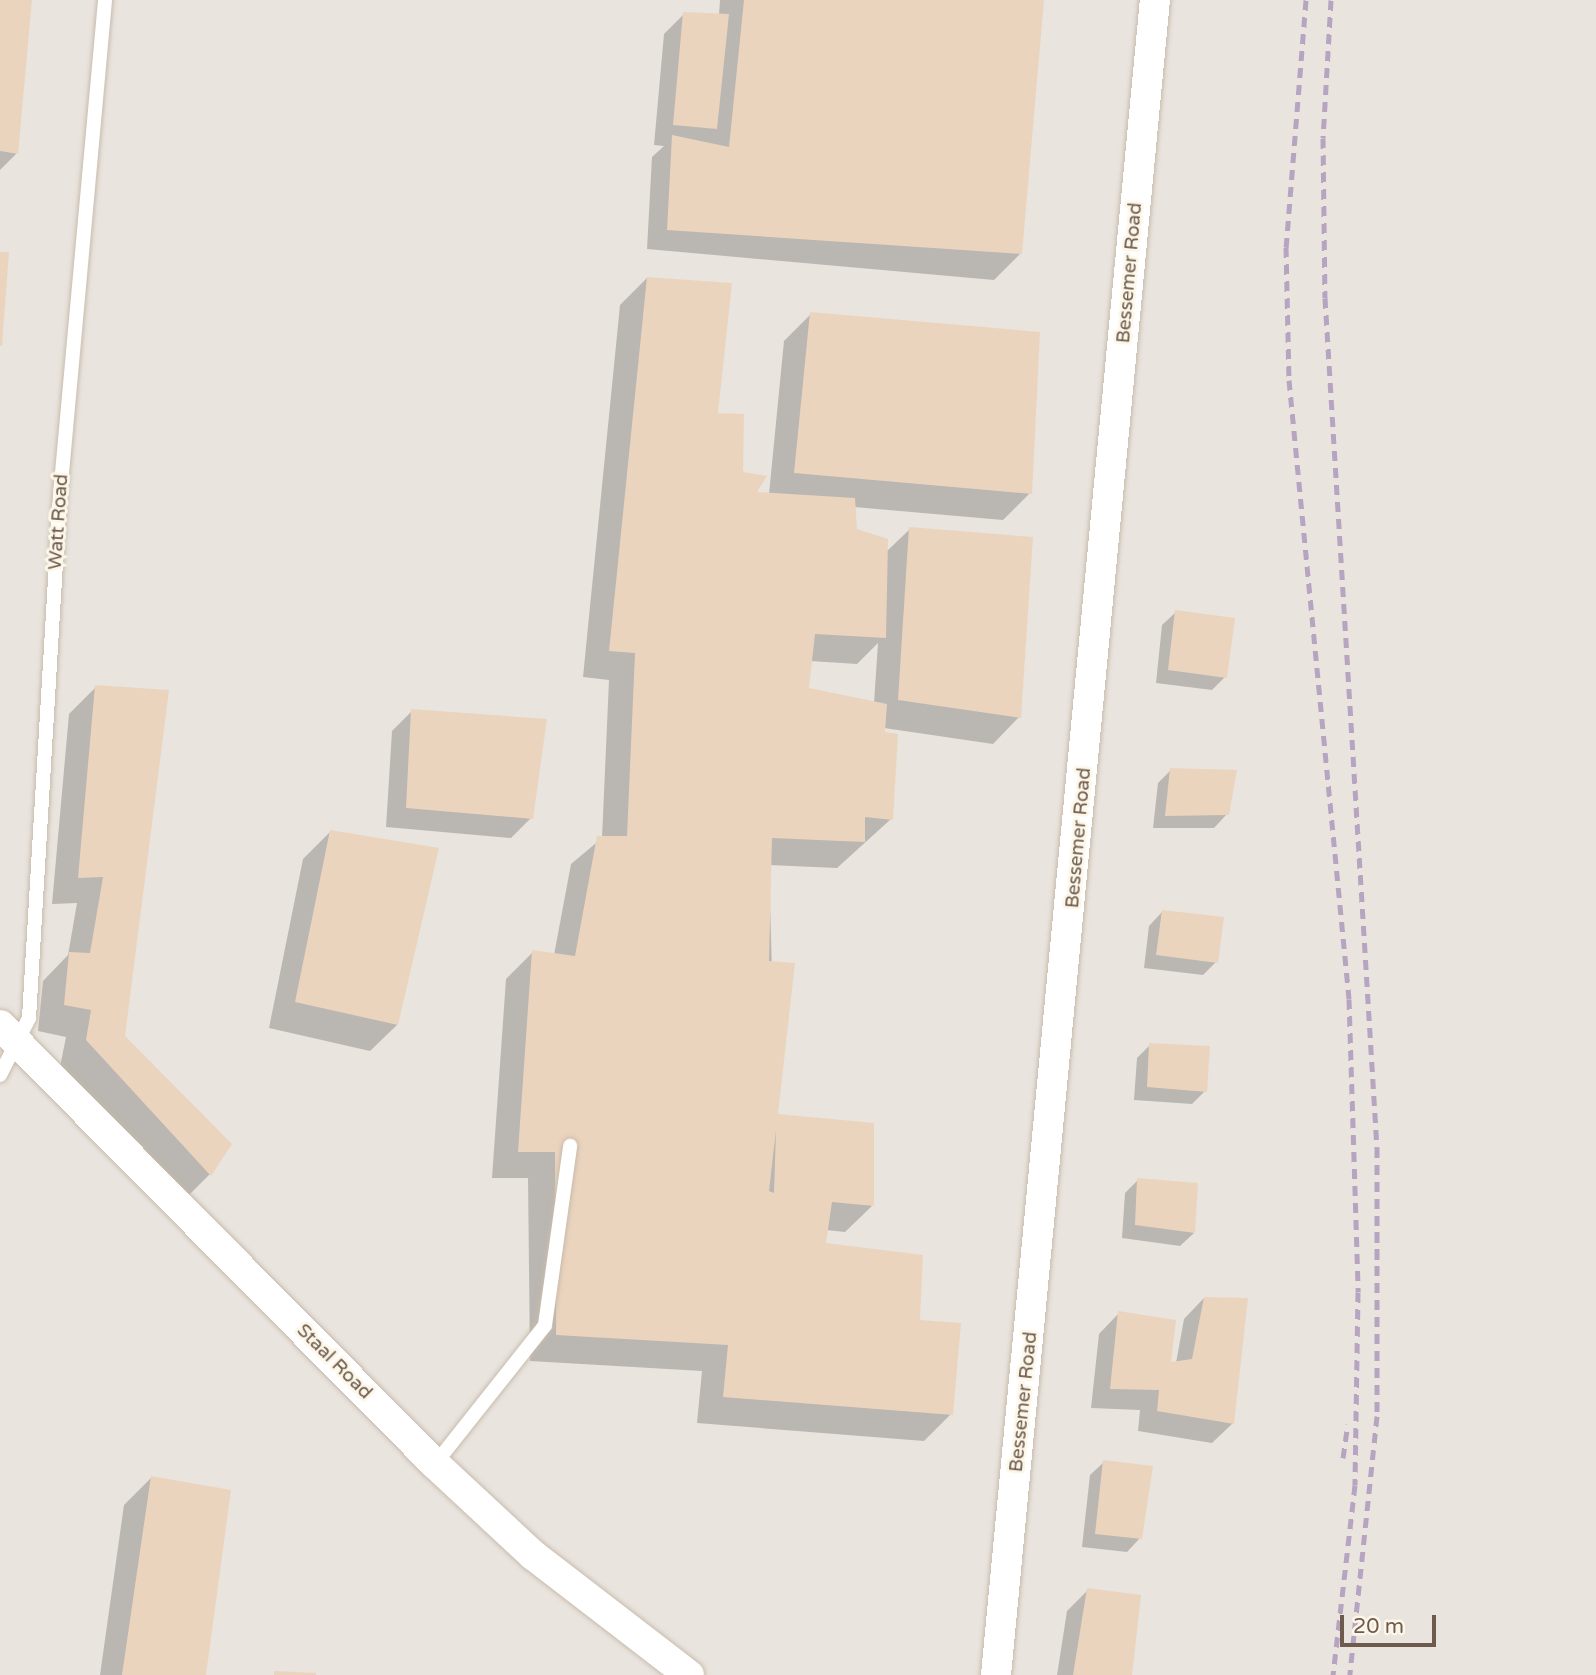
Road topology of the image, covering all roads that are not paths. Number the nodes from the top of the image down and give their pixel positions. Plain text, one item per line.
1 (105, 0) edge
2 (1155, 0) edge
3 (10, 1034) edge
4 (0, 1075) edge
5 (570, 1146) dead end
6 (435, 1464) junction
7 (689, 1675) edge
8 (996, 1675) edge

1 - 3 lane, Watt Road
2 - 8 street, Bessemer Road
3 - 4 lane, Watt Road
3 - 6 street, Staal Road
5 - 6 lane
6 - 7 street, Staal Road

